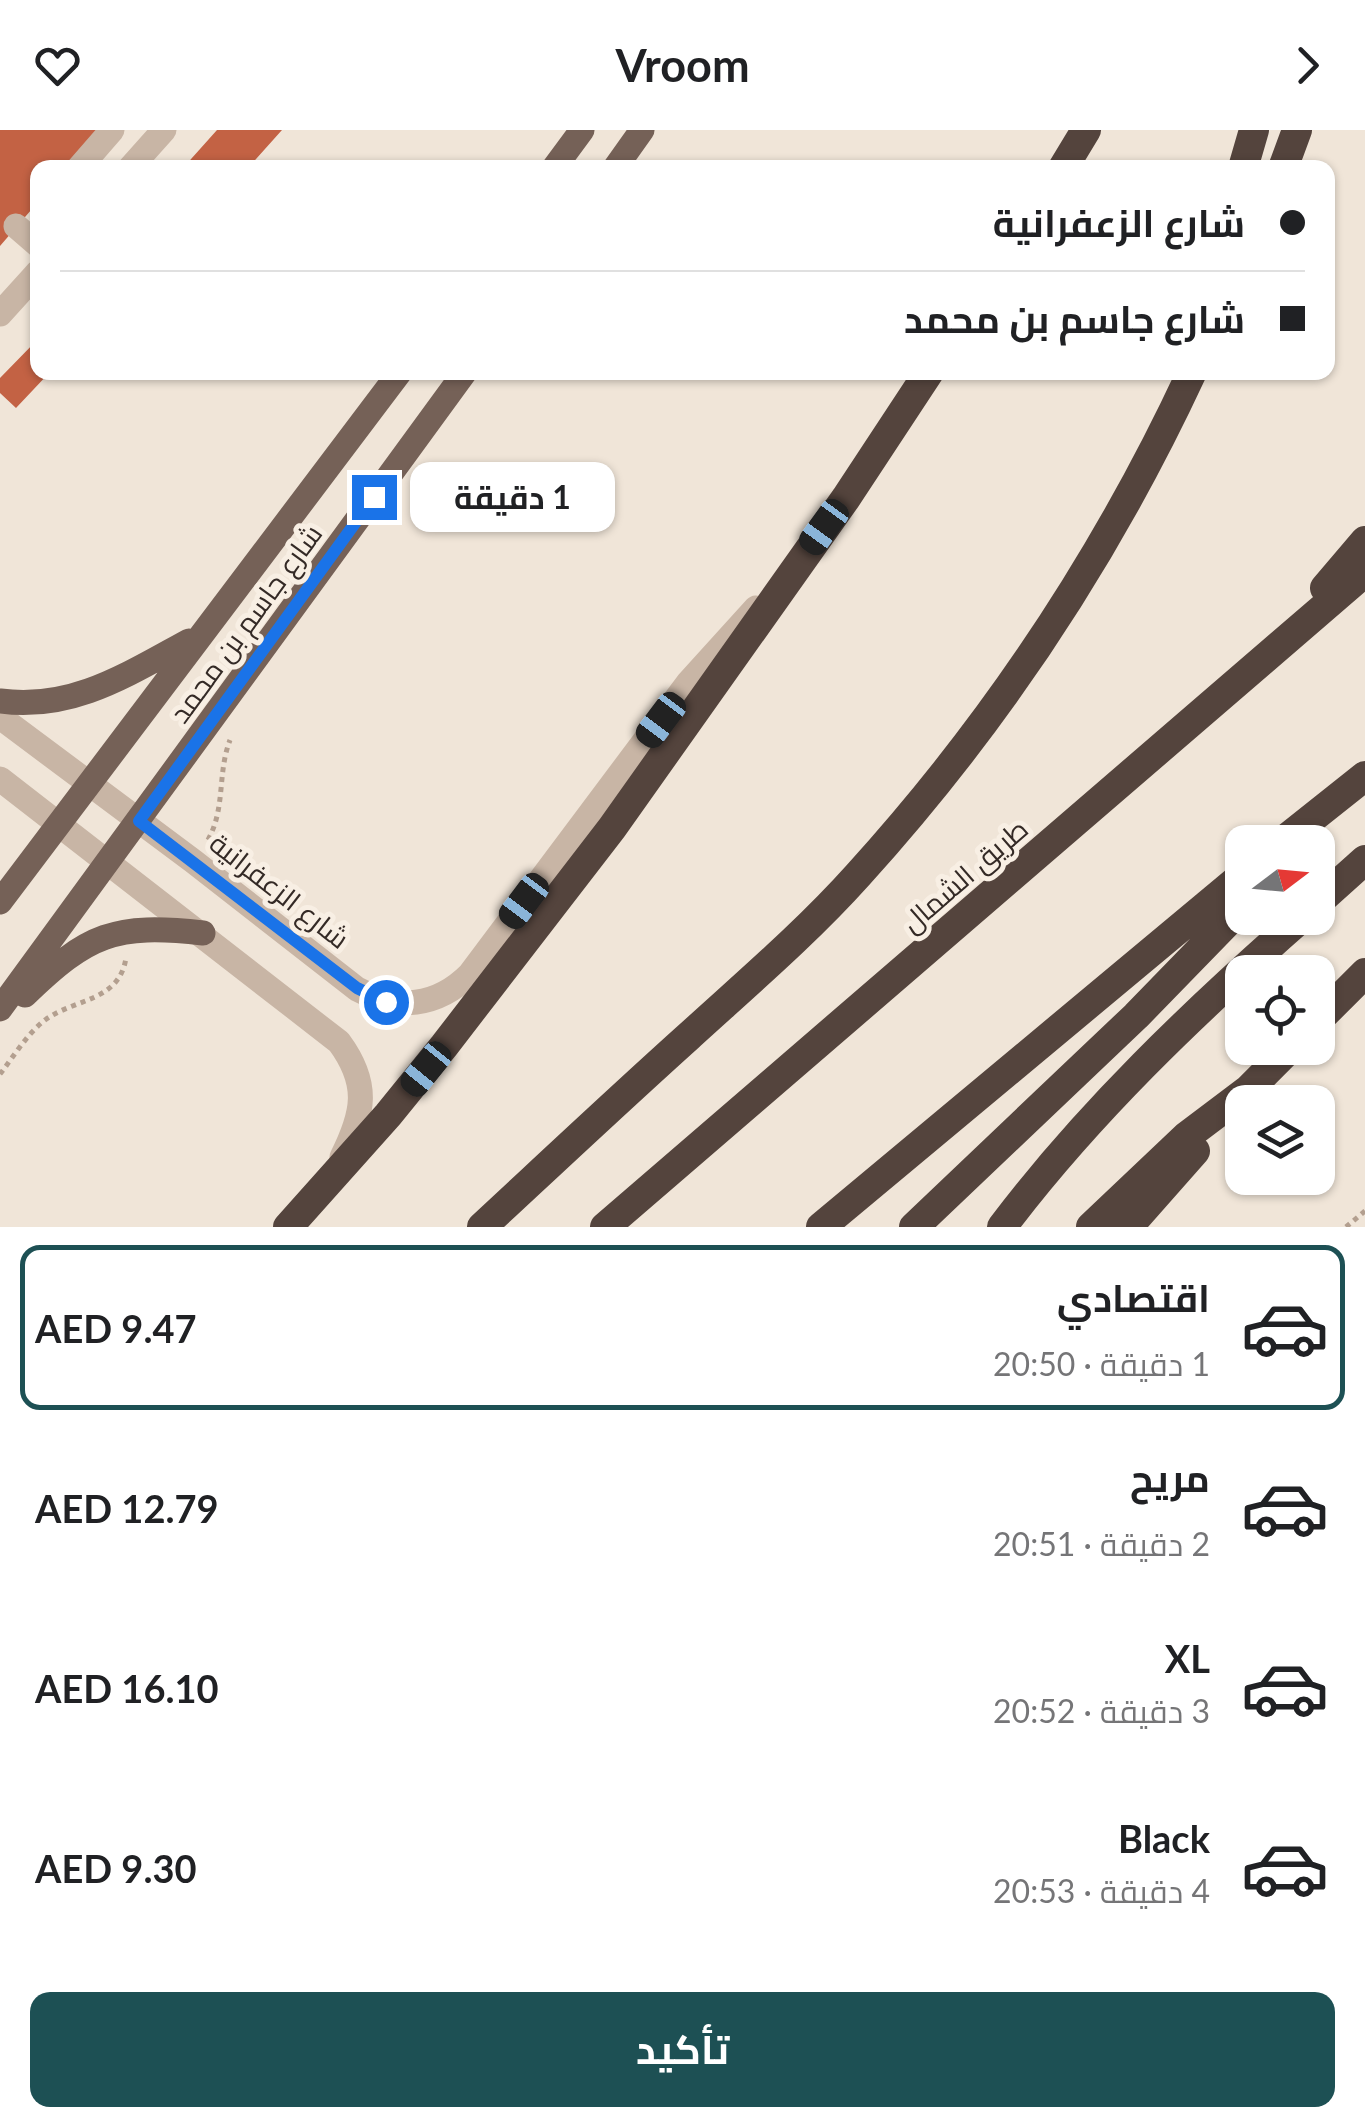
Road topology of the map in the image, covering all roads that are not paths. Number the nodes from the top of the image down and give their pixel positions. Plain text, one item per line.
1 (112, 130) edge
2 (164, 130) edge
3 (582, 130) edge
4 (642, 130) edge
5 (1086, 130) edge
6 (1254, 130) edge
7 (1297, 130) edge
8 (86, 160) edge
9 (137, 160) edge
10 (560, 160) edge
11 (621, 160) edge
12 (1068, 160) edge
13 (1245, 160) edge
14 (1286, 160) edge
15 (30, 281) edge
16 (0, 314) edge
17 (394, 380) edge
18 (459, 380) edge
19 (925, 380) edge
20 (1187, 380) edge
21 (1365, 541) edge
22 (1365, 572) edge
23 (782, 584) junction
24 (198, 637) junction
25 (1284, 642) junction
26 (0, 701) edge
27 (0, 718) edge
28 (1365, 776) edge
29 (0, 778) edge
30 (88, 783) junction
31 (1320, 811) junction
32 (139, 821) junction
33 (58, 822) junction
34 (1303, 825) edge
35 (1309, 825) edge
36 (1365, 860) edge
37 (108, 861) junction
38 (1335, 887) edge
39 (1225, 890) edge
40 (0, 902) edge
41 (1225, 924) edge
42 (203, 933) junction
43 (1282, 935) edge
44 (1365, 972) edge
45 (1335, 1003) edge
46 (0, 1009) edge
47 (0, 1020) edge
48 (1273, 1065) edge
49 (1253, 1085) edge
50 (1225, 1107) edge
51 (1225, 1116) edge
52 (330, 1179) junction
53 (288, 1227) edge
54 (482, 1227) edge
55 (605, 1227) edge
56 (821, 1227) edge
57 (914, 1227) edge
58 (1002, 1227) edge
59 (1091, 1227) edge
60 (1128, 1227) edge

1 - 8 street
2 - 9 street
3 - 10 main road
4 - 11 main road
5 - 12 highway
6 - 13 highway
7 - 14 highway
15 - 16 street
17 - 24 main road, شارع جاسم بن محمد
18 - 32 main road, شارع جاسم بن محمد
19 - 23 highway
20 - 54 highway
21 - 25 highway
22 - 25 highway, طريق الشمال
23 - 32 street, شارع الزعفرانية
23 - 52 highway
24 - 26 main road
24 - 30 main road, شارع جاسم بن محمد
25 - 55 highway, طريق الشمال
27 - 30 street, شارع الزعفرانية
28 - 31 highway
29 - 33 street
30 - 32 street, شارع الزعفرانية
30 - 33 main road, شارع جاسم بن محمد
31 - 34 highway
31 - 35 highway
32 - 37 main road, شارع جاسم بن محمد
33 - 37 street
33 - 40 main road, شارع جاسم بن محمد
36 - 38 highway
37 - 42 street
37 - 46 main road, شارع جاسم بن محمد
39 - 56 highway
41 - 57 highway
42 - 47 main road
42 - 52 street
43 - 58 highway
44 - 45 highway
48 - 49 highway
50 - 59 highway
51 - 60 highway
52 - 53 highway

